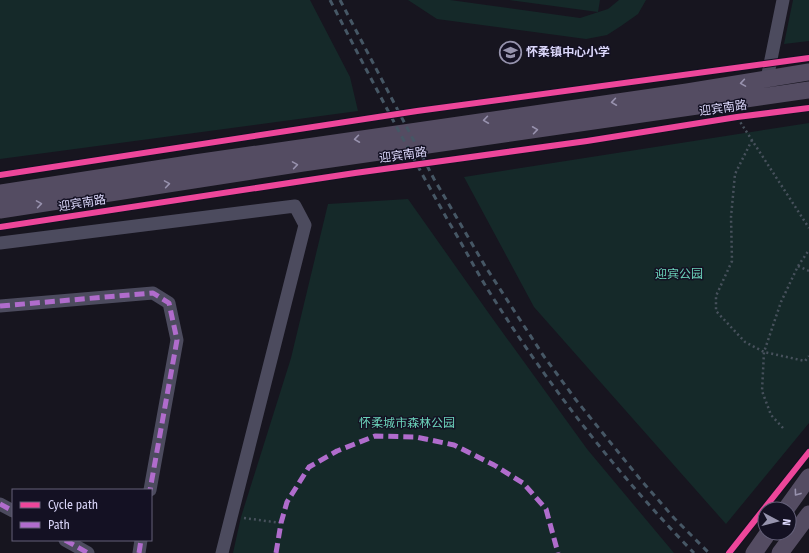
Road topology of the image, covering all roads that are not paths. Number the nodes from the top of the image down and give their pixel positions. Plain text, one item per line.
1 (782, 0) edge
2 (809, 72) edge
3 (767, 79) junction
4 (809, 90) edge
5 (0, 193) edge
6 (0, 210) edge
7 (0, 243) edge
8 (0, 306) edge
9 (809, 477) edge
10 (150, 489) edge
11 (792, 501) edge
12 (0, 504) edge
13 (12, 510) edge
14 (809, 514) edge
15 (67, 541) edge
16 (141, 541) edge
17 (762, 541) edge
18 (88, 553) edge
19 (139, 553) edge
20 (222, 553) edge
21 (754, 553) edge
22 (780, 553) edge

1 - 3 street
2 - 3 main road, 迎宾南路
3 -> 5 main road, 迎宾南路
6 -> 4 main road, 迎宾南路
7 - 20 street
8 - 10 street
9 -> 11 main road
12 - 13 street
14 - 22 main road
15 - 18 street
16 - 19 street
17 - 21 main road

